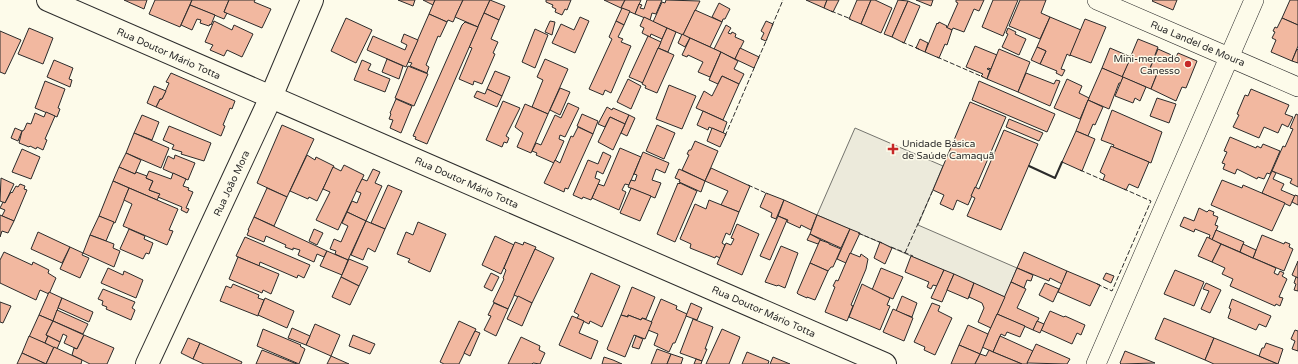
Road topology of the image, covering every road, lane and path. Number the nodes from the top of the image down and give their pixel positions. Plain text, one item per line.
1 (48, 0) edge
2 (312, 0) edge
3 (1097, 0) edge
4 (1254, 0) edge
5 (1228, 57) junction
6 (1298, 87) edge
7 (271, 97) junction
8 (147, 364) edge
9 (885, 364) edge
10 (1096, 364) edge

1 - 7 street, Rua Doutor Mário Totta
2 - 7 street, Rua João Mora
3 - 5 street, Rua Landel de Moura
4 - 5 street
5 - 6 street, Rua Landel de Moura
5 - 10 street
7 - 8 street, Rua João Mora
7 - 9 street, Rua Doutor Mário Totta

